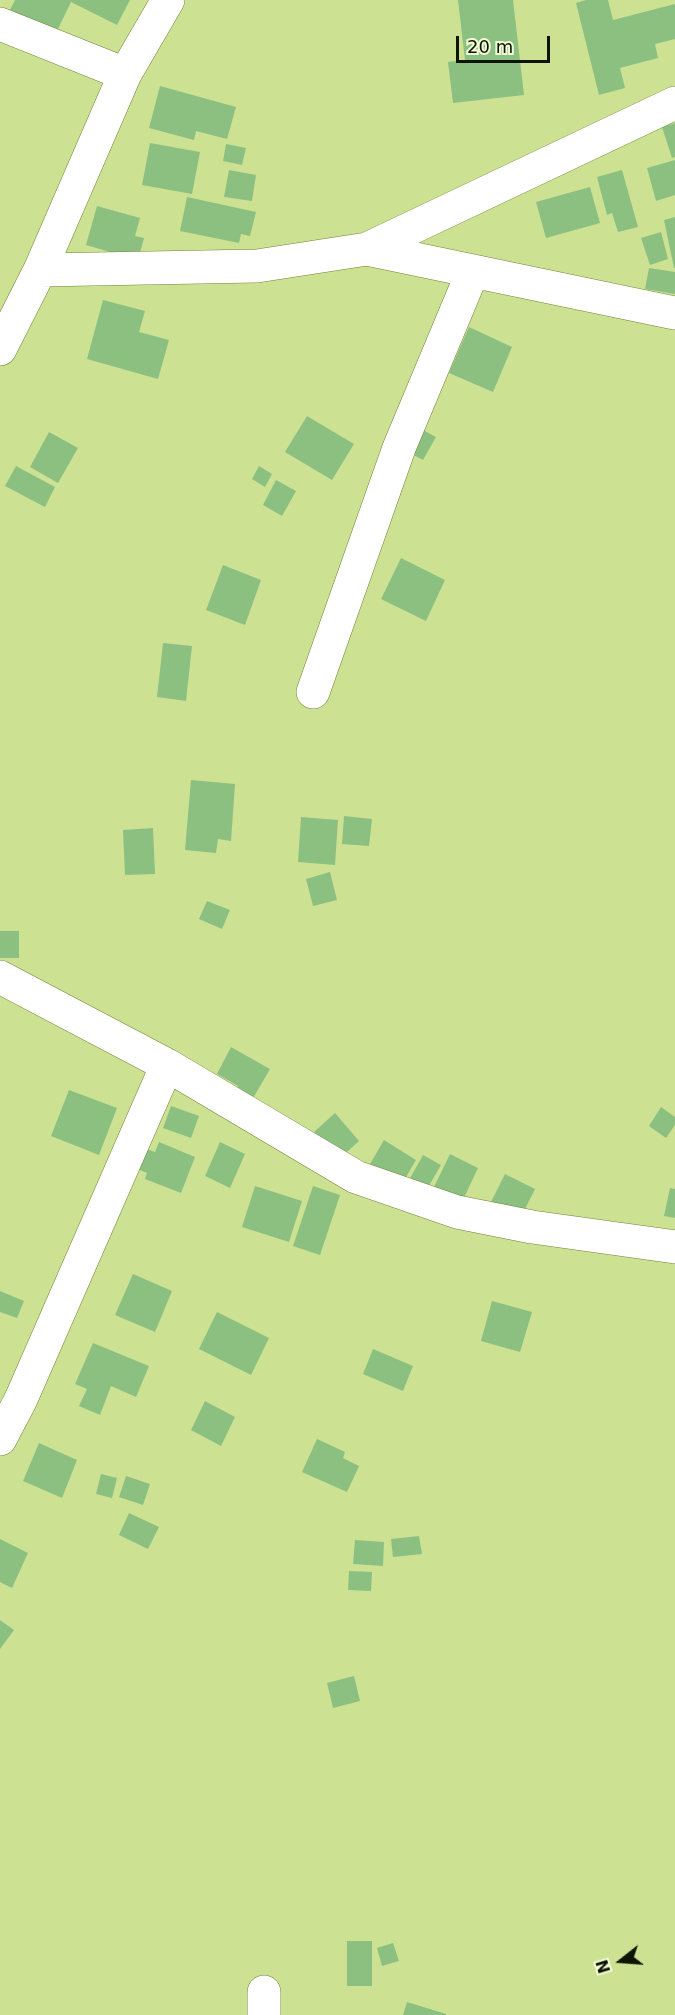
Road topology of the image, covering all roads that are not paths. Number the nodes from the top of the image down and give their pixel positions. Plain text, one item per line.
1 (168, 0) edge
2 (0, 24) edge
3 (125, 74) junction
4 (675, 103) edge
5 (367, 249) junction
6 (40, 270) junction
7 (473, 271) junction
8 (675, 313) edge
9 (0, 349) edge
10 (313, 692) dead end
11 (0, 977) edge
12 (167, 1065) junction
13 (675, 1247) edge
14 (10, 1393) edge
15 (0, 1439) edge

1 - 3 street
2 - 3 street
3 - 6 street
4 - 5 street
5 - 6 street
5 - 7 street
6 - 9 street
7 - 8 street
7 - 10 street
11 - 12 street
12 - 13 street
12 - 14 street
14 - 15 street

